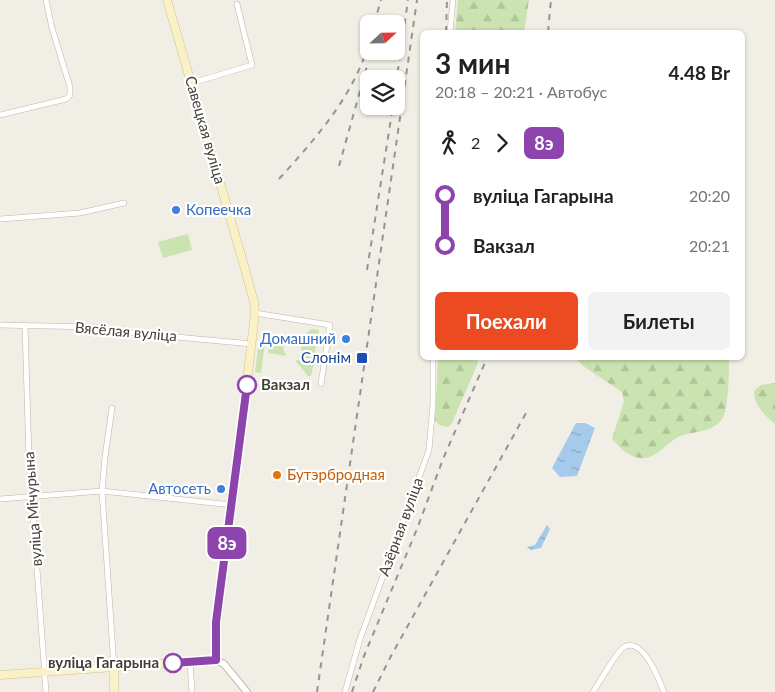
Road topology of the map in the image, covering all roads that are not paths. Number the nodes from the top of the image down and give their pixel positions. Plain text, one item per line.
1 (46, 0) edge
2 (167, 0) edge
3 (453, 0) edge
4 (237, 4) dead end
5 (450, 30) edge
6 (192, 84) junction
7 (0, 115) edge
8 (124, 203) dead end
9 (0, 218) edge
10 (256, 313) junction
11 (0, 325) edge
12 (25, 325) junction
13 (252, 344) junction
14 (433, 360) edge
15 (321, 384) dead end
16 (112, 408) dead end
17 (102, 491) junction
18 (32, 496) junction
19 (0, 499) edge
20 (232, 505) junction
21 (216, 660) junction
22 (190, 662) junction
23 (114, 667) junction
24 (45, 671) junction
25 (0, 675) edge
26 (46, 692) edge
27 (114, 692) edge
28 (192, 692) edge
29 (247, 692) edge
30 (344, 692) edge
31 (593, 692) edge
32 (664, 692) edge

1 - 7 street
2 - 6 main road, Савецкая вуліца
3 - 5 street
4 - 6 street
6 - 10 main road, Савецкая вуліца
8 - 9 street
10 - 13 main road, Савецкая вуліца
10 - 15 street
11 - 12 street, Вясёлая вуліца
12 - 13 street, Вясёлая вуліца
12 - 18 street, вуліца Мічурына
13 - 20 main road, Савецкая вуліца
14 - 30 street, Азёрная вуліца
16 - 17 street
17 - 18 street
17 - 20 street
17 - 23 street
18 - 19 street
18 - 24 street, вуліца Мічурына
20 - 21 main road, Савецкая вуліца
21 - 22 main road
21 - 29 street
22 - 23 main road
22 - 28 street
23 - 24 main road
23 - 27 main road
24 - 25 main road
24 - 26 street, вуліца Мічурына
31 - 32 street

